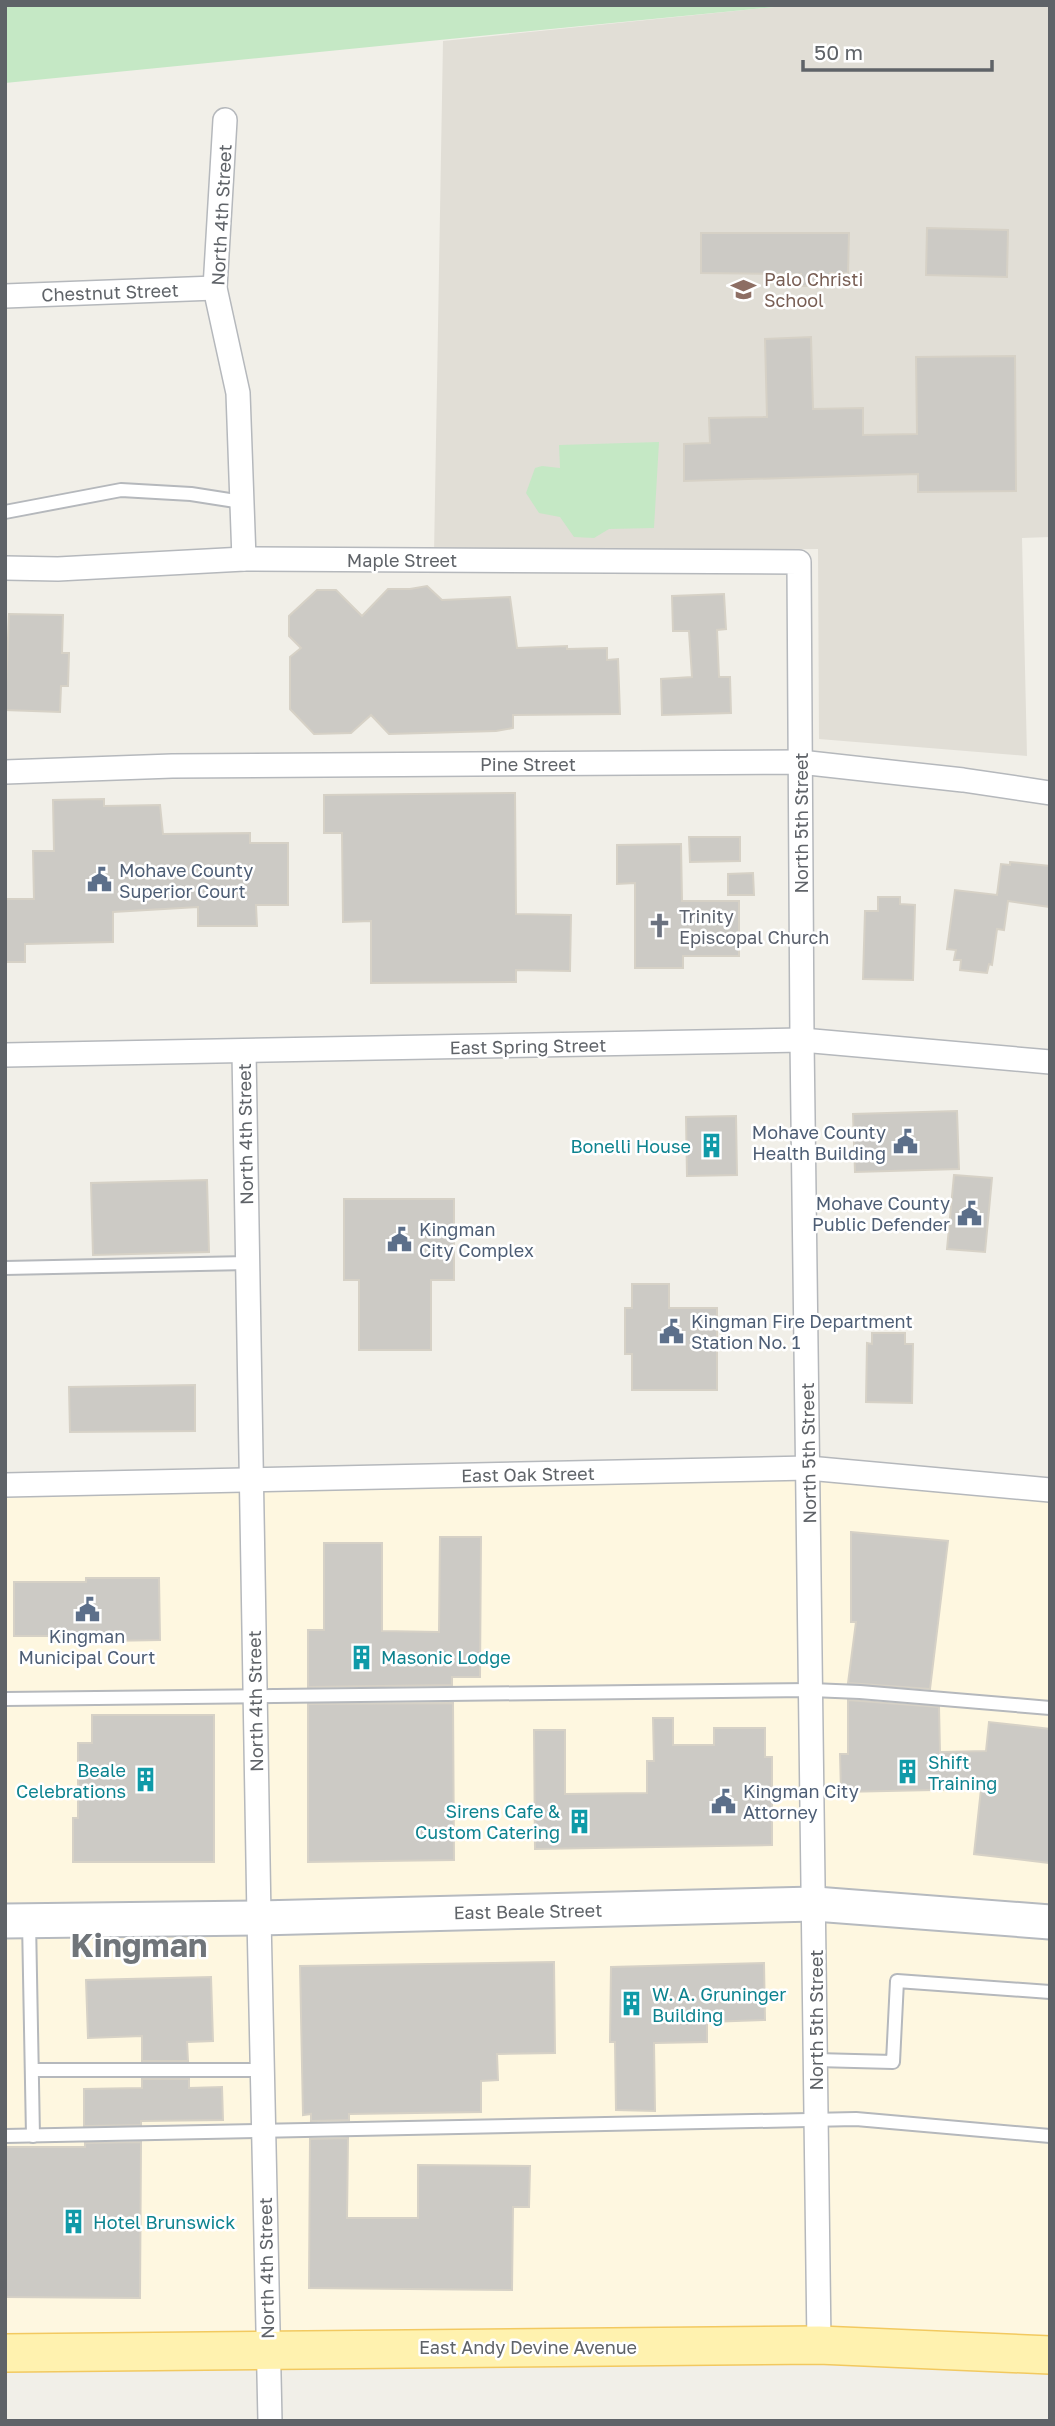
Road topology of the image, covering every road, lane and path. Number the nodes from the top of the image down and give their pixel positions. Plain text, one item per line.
1 (226, 120) dead end
2 (215, 288) junction
3 (5, 296) edge
4 (242, 502) junction
5 (5, 512) edge
6 (244, 559) junction
7 (799, 562) joint
8 (5, 568) edge
9 (800, 762) junction
10 (5, 772) edge
11 (1050, 793) edge
12 (802, 1040) junction
13 (244, 1052) junction
14 (5, 1055) edge
15 (1050, 1062) edge
16 (248, 1262) junction
17 (5, 1268) edge
18 (808, 1468) junction
19 (251, 1480) junction
20 (5, 1485) edge
21 (1050, 1490) edge
22 (811, 1690) junction
23 (255, 1695) junction
24 (5, 1699) edge
25 (1050, 1707) edge
26 (815, 1904) junction
27 (259, 1918) junction
28 (17, 1921) edge
29 (1050, 1922) edge
30 (1050, 1992) edge
31 (816, 2060) junction
32 (32, 2070) junction
33 (262, 2070) junction
34 (817, 2119) junction
35 (263, 2130) junction
36 (5, 2136) edge
37 (33, 2136) junction
38 (1050, 2136) edge
39 (820, 2345) junction
40 (268, 2349) junction
41 (5, 2353) edge
42 (1050, 2356) edge
43 (270, 2421) edge

1 - 2 street, North 4th Street
2 - 3 street, Chestnut Street
2 - 4 street, North 4th Street
4 - 5 lane
4 - 6 street, North 4th Street
6 - 7 street, Maple Street
6 - 8 street, Maple Street
7 - 9 street, North 5th Street
9 - 10 street, Pine Street
9 - 11 street, Pine Street
9 - 12 street, North 5th Street
12 - 13 street, East Spring Street
12 - 15 street, East Spring Street
12 - 18 street, North 5th Street
13 - 14 street, East Spring Street
13 - 16 street, North 4th Street
16 - 17 lane
16 - 19 street, North 4th Street
18 - 19 street, East Oak Street
18 - 21 street, East Oak Street
18 - 22 street, North 5th Street
19 - 20 street, East Oak Street
19 - 23 street, North 4th Street
22 - 23 lane
22 - 25 lane
22 - 26 street, North 5th Street
23 - 24 lane
23 - 27 street, North 4th Street
26 - 27 main road, East Beale Street
26 - 29 main road, East Beale Street
26 - 31 street, North 5th Street
27 - 28 main road, East Beale Street
27 - 33 street, North 4th Street
28 - 32 lane
30 - 31 lane
31 - 34 street, North 5th Street
32 - 33 lane
32 - 37 lane
33 - 35 street, North 4th Street
34 - 35 lane
34 - 38 lane
34 - 39 street, North 5th Street
35 - 37 lane
35 - 40 street, North 4th Street
36 - 37 lane
39 - 40 main road, East Andy Devine Avenue
39 - 42 main road, East Andy Devine Avenue
40 - 41 main road, East Andy Devine Avenue
40 - 43 street, North 4th Street

